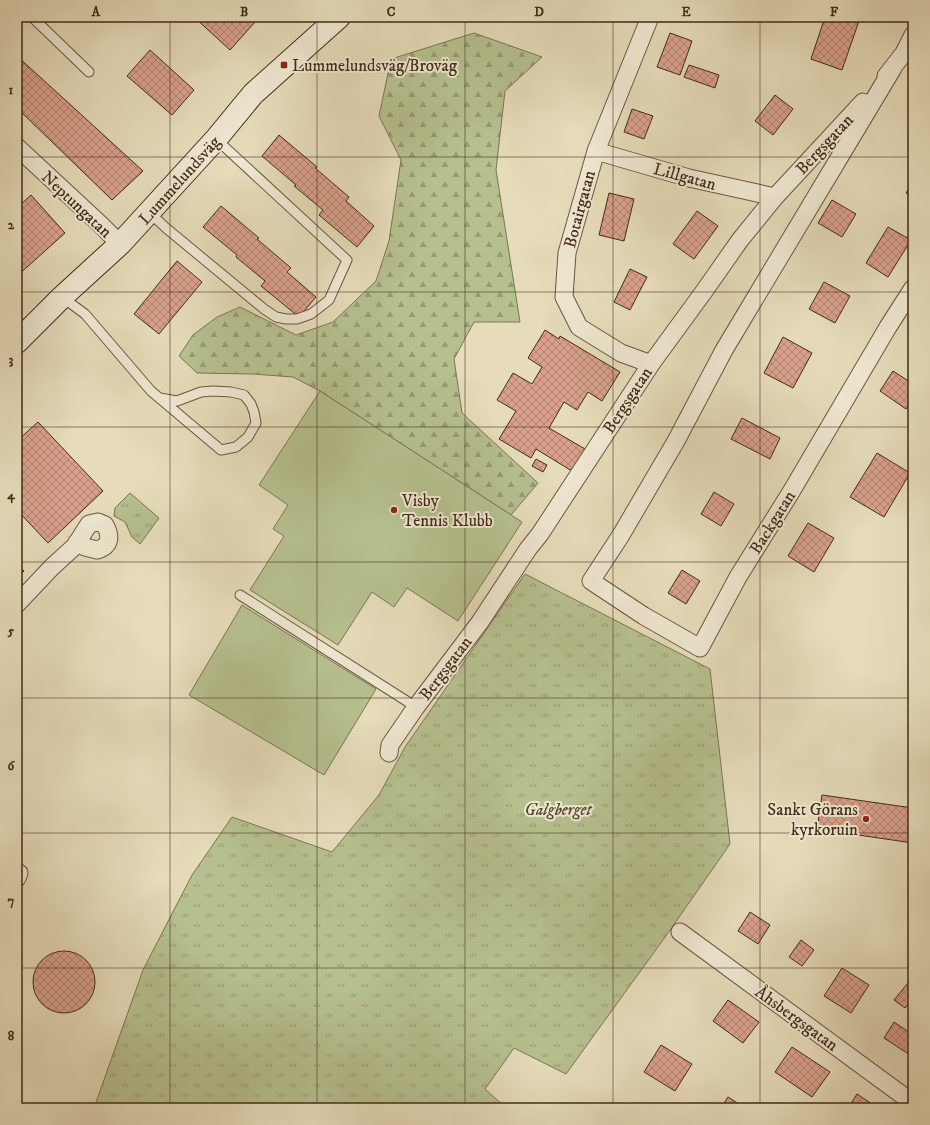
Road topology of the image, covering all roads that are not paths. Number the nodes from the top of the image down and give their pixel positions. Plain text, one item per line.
1 (32, 17) edge
2 (339, 17) edge
3 (650, 17) edge
4 (913, 35) edge
5 (893, 68) junction
6 (89, 72) dead end
7 (216, 139) junction
8 (17, 147) edge
9 (596, 151) junction
10 (774, 197) junction
11 (149, 212) junction
12 (120, 244) junction
13 (913, 288) edge
14 (62, 298) junction
15 (17, 342) edge
16 (651, 364) junction
17 (160, 398) junction
18 (77, 542) dead end
19 (591, 581) joint
20 (240, 595) dead end
21 (17, 604) edge
22 (416, 707) junction
23 (388, 753) dead end
24 (17, 872) edge
25 (17, 878) edge
26 (680, 932) dead end
27 (913, 1103) edge

1 - 6 lane
2 - 7 main road, Lummelundsväg
3 - 9 street, Botairgatan
4 - 5 street, Bergsgatan
5 - 10 street, Bergsgatan
5 - 19 street, Bergsgatan
7 - 11 main road, Lummelundsväg
7 - 11 lane
8 - 12 street, Neptungatan
9 - 10 street, Lillgatan
9 - 16 street, Botairgatan
10 - 16 street, Bergsgatan
11 - 12 main road, Lummelundsväg
12 - 14 main road, Lummelundsväg
13 - 19 street, Backgatan
14 - 15 main road, Lummelundsväg
14 - 17 lane
16 - 22 street, Bergsgatan
17 - 17 lane
18 - 21 street
20 - 22 lane
22 - 23 street, Bergsgatan
24 - 25 street
26 - 27 street, Åhsbergsgatan

